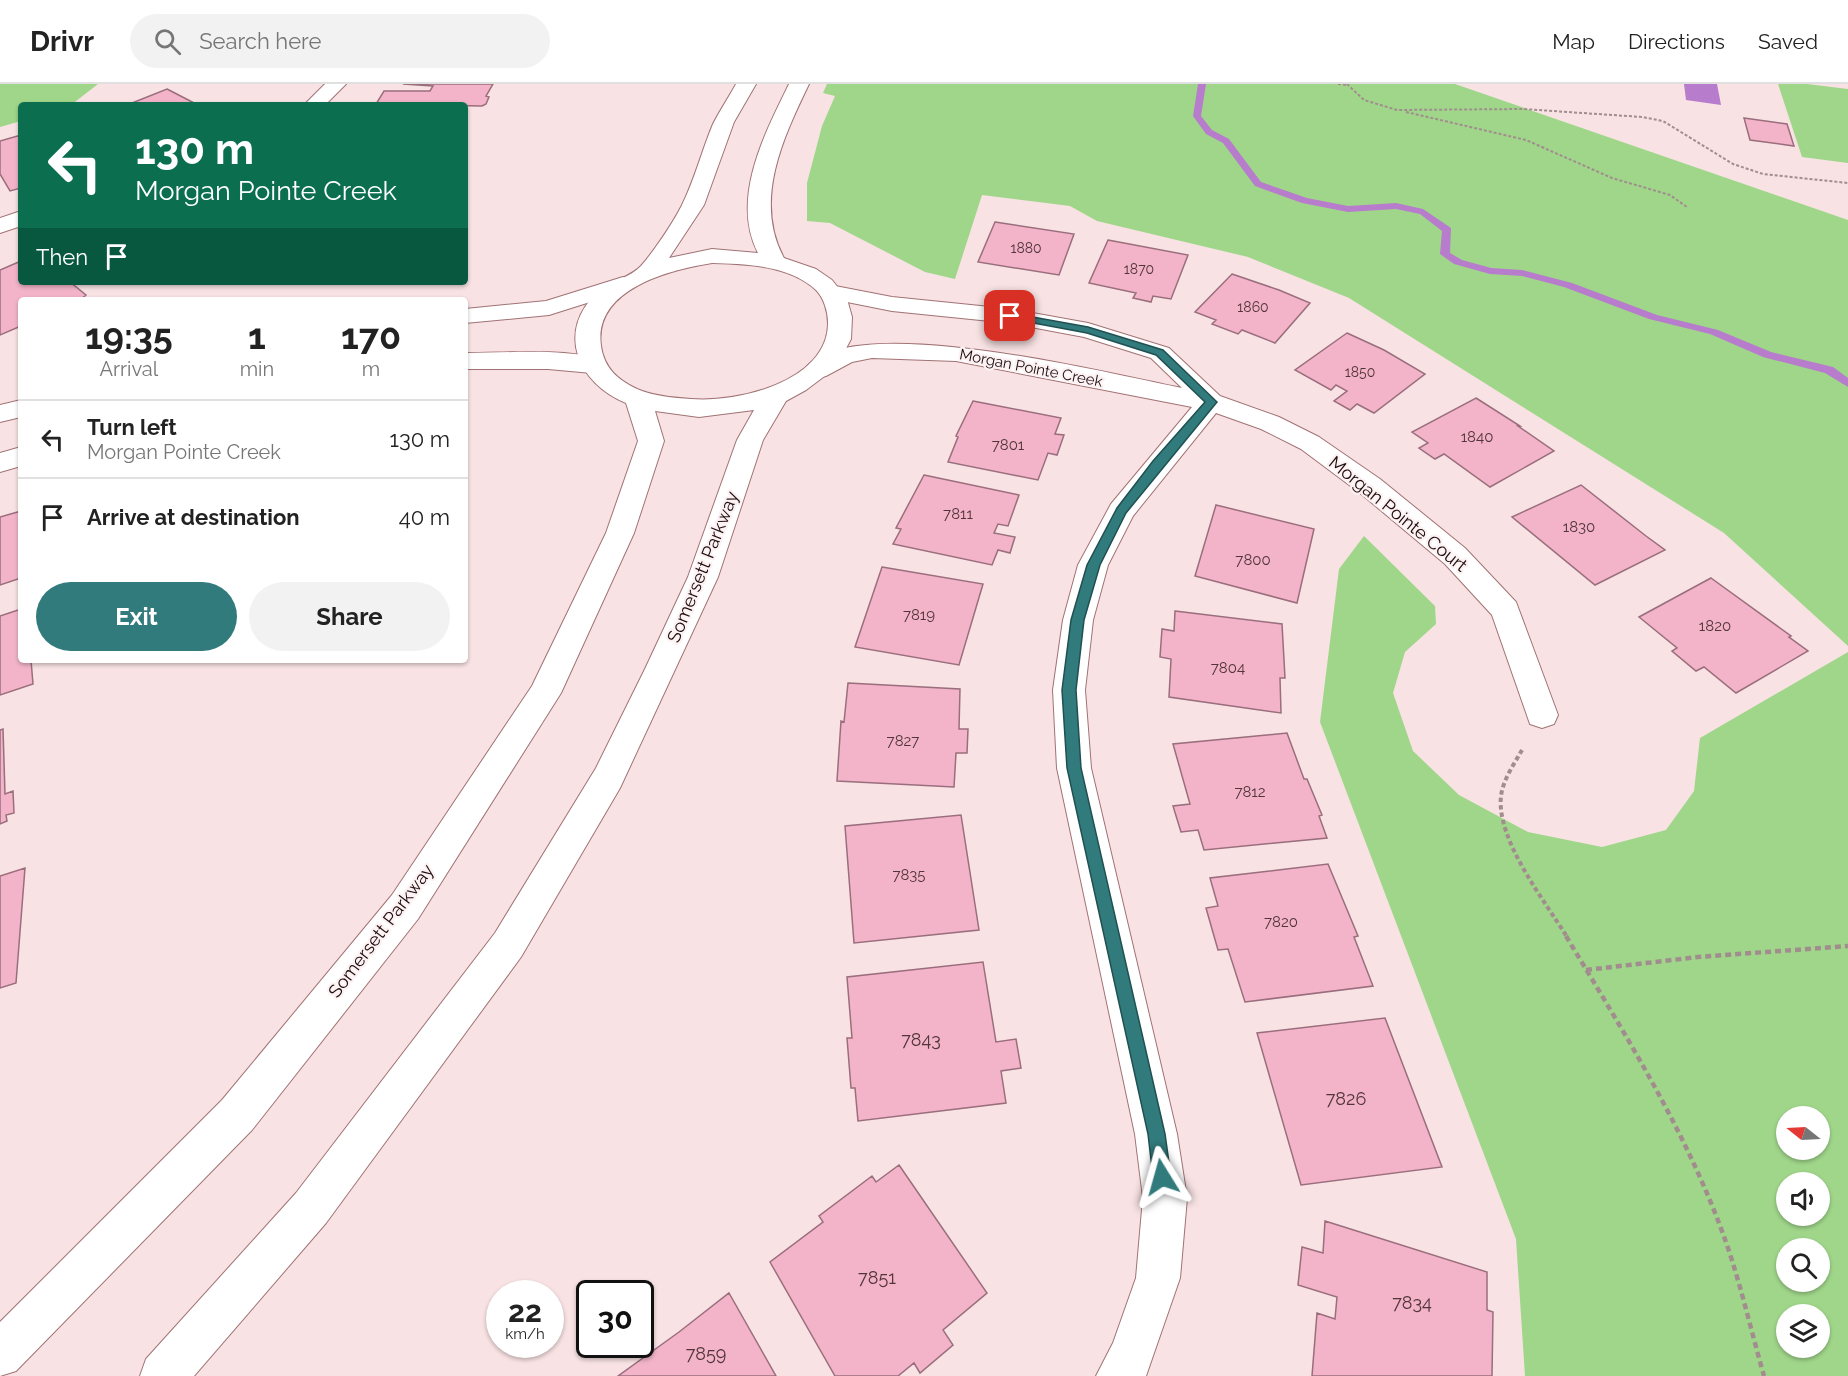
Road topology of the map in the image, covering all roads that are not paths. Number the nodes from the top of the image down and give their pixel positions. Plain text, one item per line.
1 (336, 84) edge
2 (746, 84) edge
3 (799, 84) edge
4 (317, 102) edge
5 (18, 219) edge
6 (0, 226) edge
7 (774, 261) junction
8 (649, 271) junction
9 (623, 284) junction
10 (830, 292) junction
11 (468, 316) edge
12 (468, 361) edge
13 (592, 365) junction
14 (817, 370) junction
15 (776, 395) junction
16 (638, 399) junction
17 (1211, 402) junction
18 (18, 409) edge
19 (0, 414) edge
20 (18, 457) edge
21 (0, 463) edge
22 (1542, 716) road end
23 (0, 1355) edge
24 (163, 1376) edge
25 (1119, 1376) edge

1 - 4 main road
2 - 8 main road
3 - 7 main road
5 - 6 main road
7 - 8 main road
7 - 10 main road
8 - 9 main road
9 - 11 main road
9 - 13 main road
10 - 14 main road
10 - 17 main road
12 - 13 main road
13 - 16 main road
14 - 15 main road
14 - 17 main road, Morgan Pointe Creek
15 - 16 main road
15 - 24 main road, Somersett Parkway
16 - 23 main road, Somersett Parkway
17 - 22 main road, Morgan Pointe Court
17 - 25 main road
18 - 19 main road
20 - 21 main road

